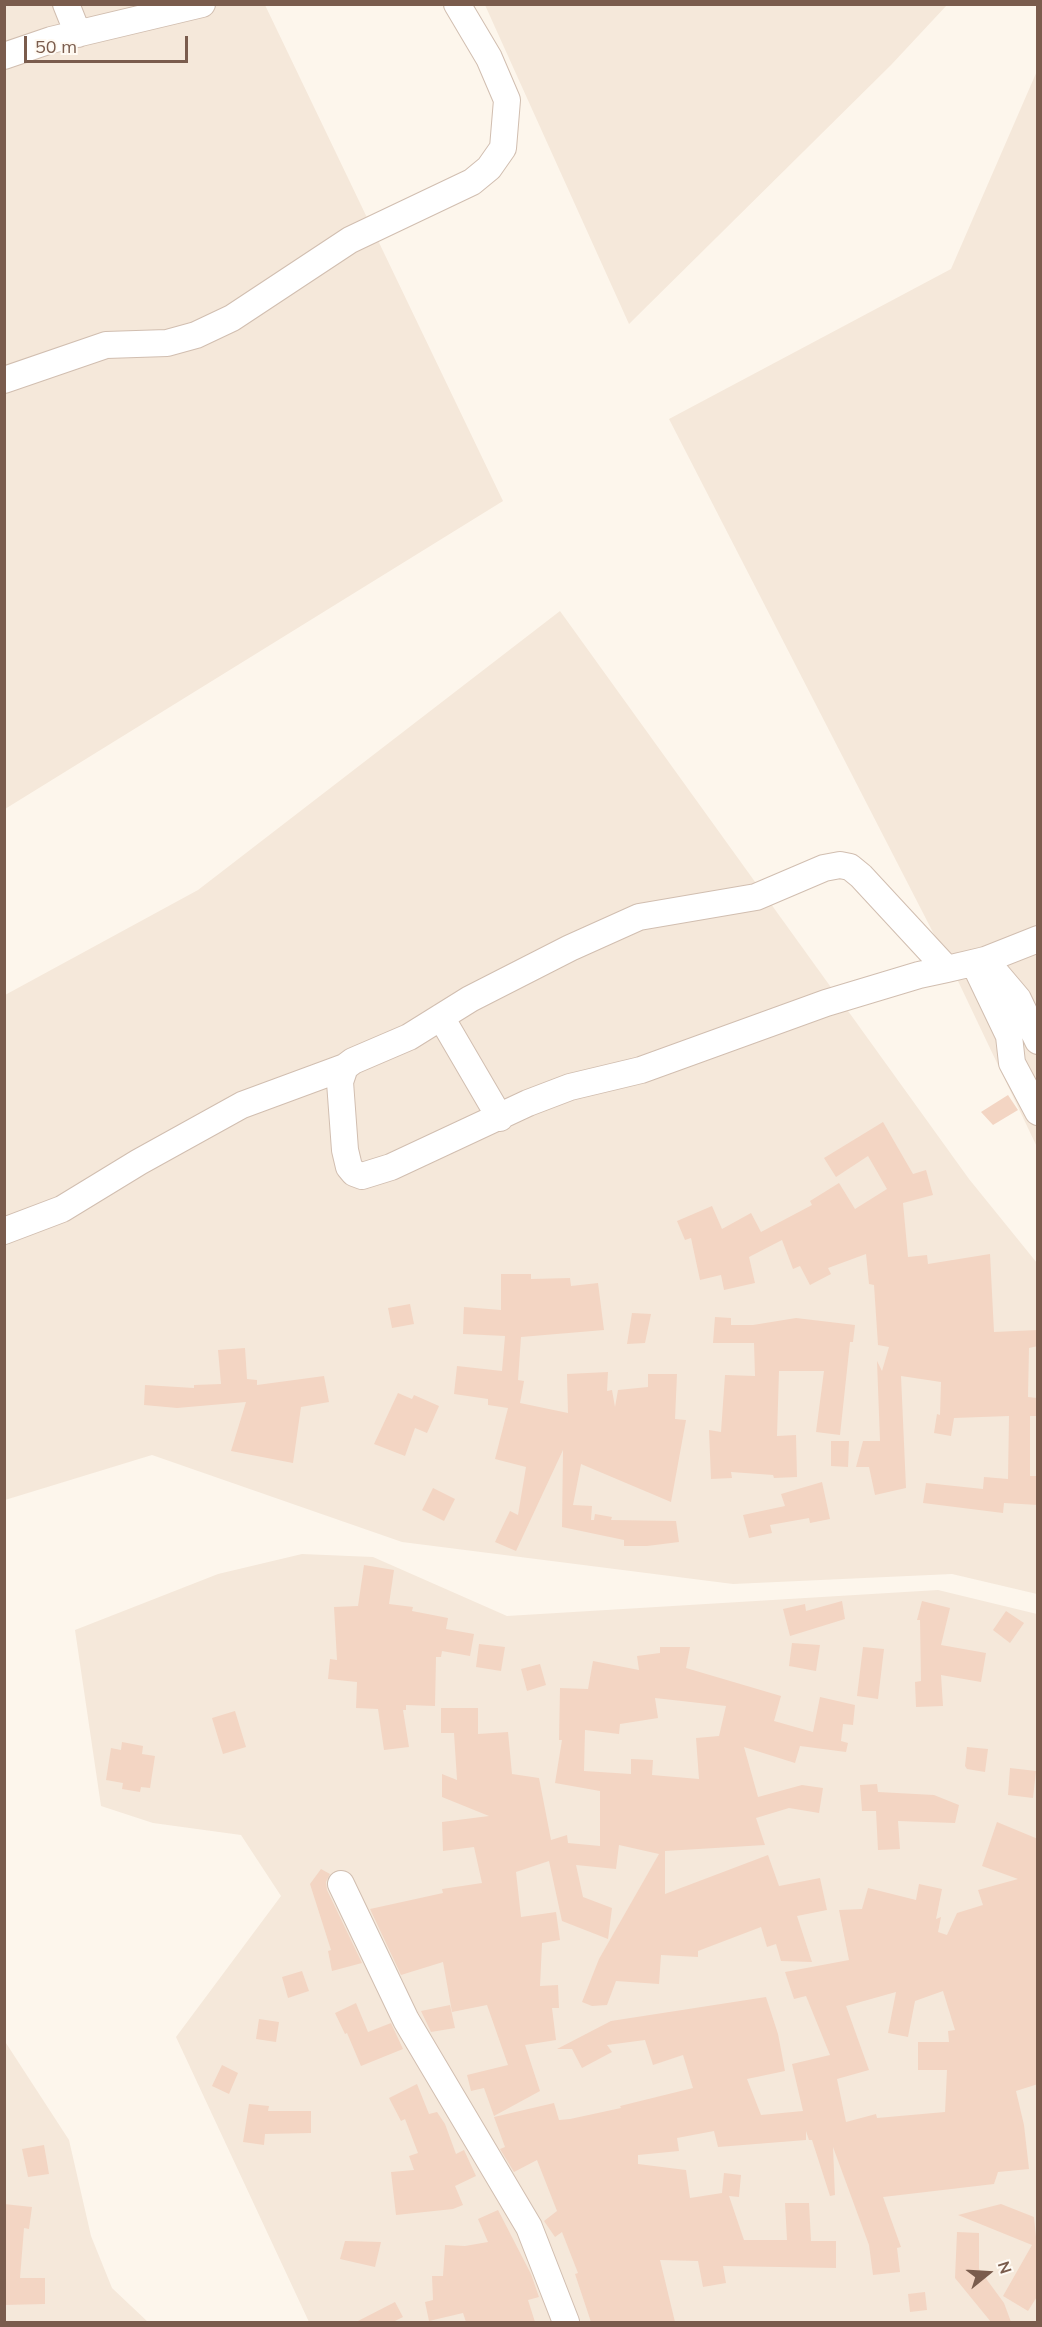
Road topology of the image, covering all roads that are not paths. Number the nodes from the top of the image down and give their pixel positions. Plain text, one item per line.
1 (66, 4) edge
2 (202, 4) edge
3 (457, 4) edge
4 (78, 34) junction
5 (4, 56) edge
6 (4, 380) edge
7 (1038, 939) edge
8 (980, 961) junction
9 (947, 969) junction
10 (441, 1017) junction
11 (1038, 1041) edge
12 (345, 1067) junction
13 (1038, 1112) edge
14 (500, 1118) junction
15 (4, 1231) edge
16 (341, 1884) dead end
17 (566, 2322) edge

1 - 4 street
2 - 4 street
3 - 6 street
4 - 5 street
7 - 8 street
8 - 9 street
8 - 11 street
8 - 13 street
9 - 10 street
9 - 14 street
10 - 12 street
10 - 14 street
12 - 14 street
12 - 15 street
16 - 17 street

